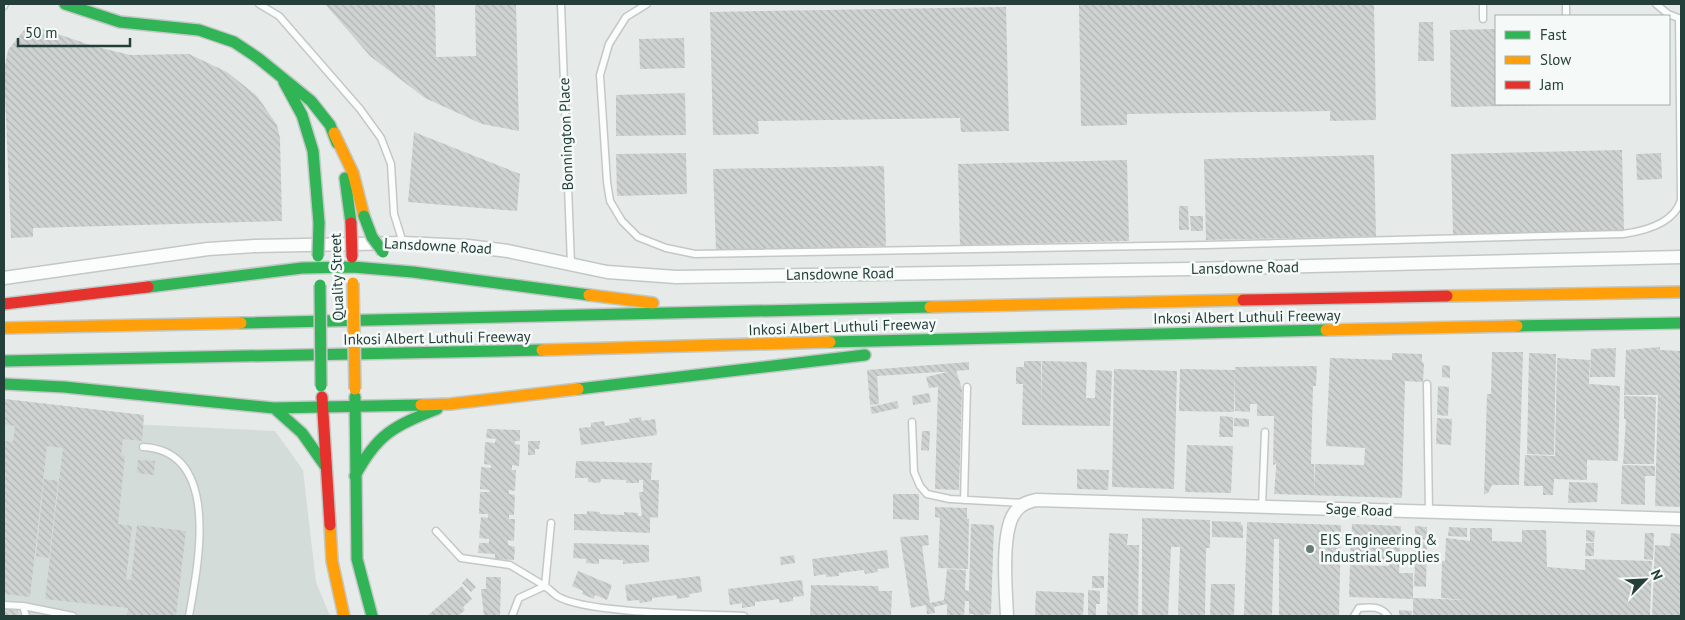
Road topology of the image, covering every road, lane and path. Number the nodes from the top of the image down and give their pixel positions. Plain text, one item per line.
1 (65, 4) edge
2 (259, 4) edge
3 (561, 4) edge
4 (647, 4) edge
5 (1483, 4) edge
6 (1656, 4) edge
7 (1483, 19) dead end
8 (1680, 19) edge
9 (282, 77) junction
10 (334, 133) junction
11 (403, 243) junction
12 (1681, 257) edge
13 (319, 262) junction
14 (352, 262) junction
15 (571, 264) junction
16 (414, 272) junction
17 (4, 278) edge
18 (1681, 292) edge
19 (4, 304) edge
20 (719, 313) junction
21 (1681, 323) edge
22 (4, 328) edge
23 (998, 337) junction
24 (4, 361) edge
25 (4, 384) edge
26 (1427, 384) dead end
27 (967, 387) dead end
28 (450, 404) junction
29 (274, 408) junction
30 (355, 408) junction
31 (322, 409) junction
32 (912, 422) dead end
33 (1265, 432) dead end
34 (143, 447) dead end
35 (326, 467) junction
36 (355, 476) junction
37 (964, 500) junction
38 (1030, 501) junction
39 (1262, 506) junction
40 (1429, 512) junction
41 (1681, 519) edge
42 (551, 523) dead end
43 (436, 531) dead end
44 (360, 574) junction
45 (545, 586) junction
46 (4, 605) edge
47 (22, 606) junction
48 (26, 616) edge
49 (73, 616) edge
50 (189, 616) edge
51 (344, 616) edge
52 (372, 616) edge
53 (380, 616) edge
54 (512, 616) edge
55 (744, 616) edge
56 (1007, 616) edge
57 (1354, 616) edge
58 (1388, 616) edge

1 - 9 main road, Quality Street
2 - 11 lane
3 - 15 lane, Bonnington Place
4 - 8 lane
5 - 7 lane
6 - 8 lane
9 - 10 main road, Quality Street
9 - 13 main road, Quality Street, bridge
10 - 14 main road, Quality Street, bridge
10 - 16 main road, bridge
11 - 15 street, Lansdowne Road
11 - 17 street, Lansdowne Road
12 - 15 street, Lansdowne Road
13 - 14 main road
13 - 19 main road
13 - 31 main road, Quality Street, bridge
14 - 16 main road
14 - 30 main road, Quality Street, bridge
16 - 20 main road
18 - 20 main road, Inkosi Albert Luthuli Freeway
20 - 22 main road, Inkosi Albert Luthuli Freeway
21 - 23 main road, Inkosi Albert Luthuli Freeway
23 - 24 main road, Inkosi Albert Luthuli Freeway
23 - 28 main road
25 - 29 main road
26 - 40 lane
27 - 37 lane
28 - 30 main road
28 - 36 main road
29 - 31 main road
29 - 35 main road
30 - 31 main road
30 - 36 main road, Quality Street
31 - 35 main road, Quality Street
32 - 37 lane
33 - 39 lane
34 - 50 lane
35 - 51 main road, Quality Street
36 - 44 main road, Quality Street
37 - 38 lane
38 - 39 street, Sage Road
38 - 56 street
39 - 40 street, Sage Road
40 - 41 street, Sage Road
42 - 45 lane
43 - 45 lane
44 - 52 main road, Quality Street
44 - 53 main road
45 - 54 lane
45 - 55 lane
46 - 47 lane
47 - 48 lane
47 - 49 lane
57 - 58 lane

